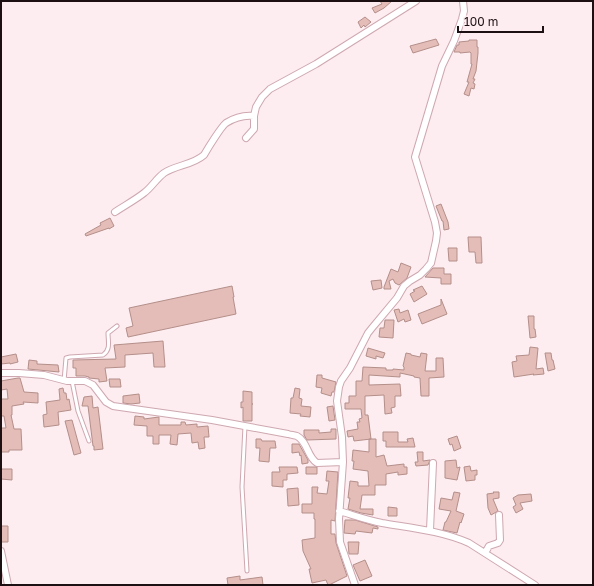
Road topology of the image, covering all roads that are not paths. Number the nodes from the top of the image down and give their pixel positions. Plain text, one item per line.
1 (416, 1) edge
2 (464, 1) edge
3 (254, 116) junction
4 (246, 138) dead end
5 (115, 212) dead end
6 (117, 326) dead end
7 (1, 373) edge
8 (64, 381) junction
9 (72, 381) junction
10 (245, 426) junction
11 (89, 441) dead end
12 (343, 462) junction
13 (432, 463) dead end
14 (339, 511) junction
15 (499, 515) dead end
16 (430, 530) junction
17 (1, 551) edge
18 (485, 553) junction
19 (246, 571) dead end
20 (8, 585) edge
21 (355, 585) edge
22 (535, 585) edge

1 - 3 street
2 - 12 street
3 - 4 street
3 - 5 street
6 - 8 lane
7 - 8 street
8 - 9 street
9 - 10 street
9 - 11 lane
10 - 12 street
10 - 19 lane
12 - 14 street
13 - 16 street
14 - 16 street
14 - 21 street
15 - 18 street
16 - 18 street
17 - 20 street
18 - 22 street

